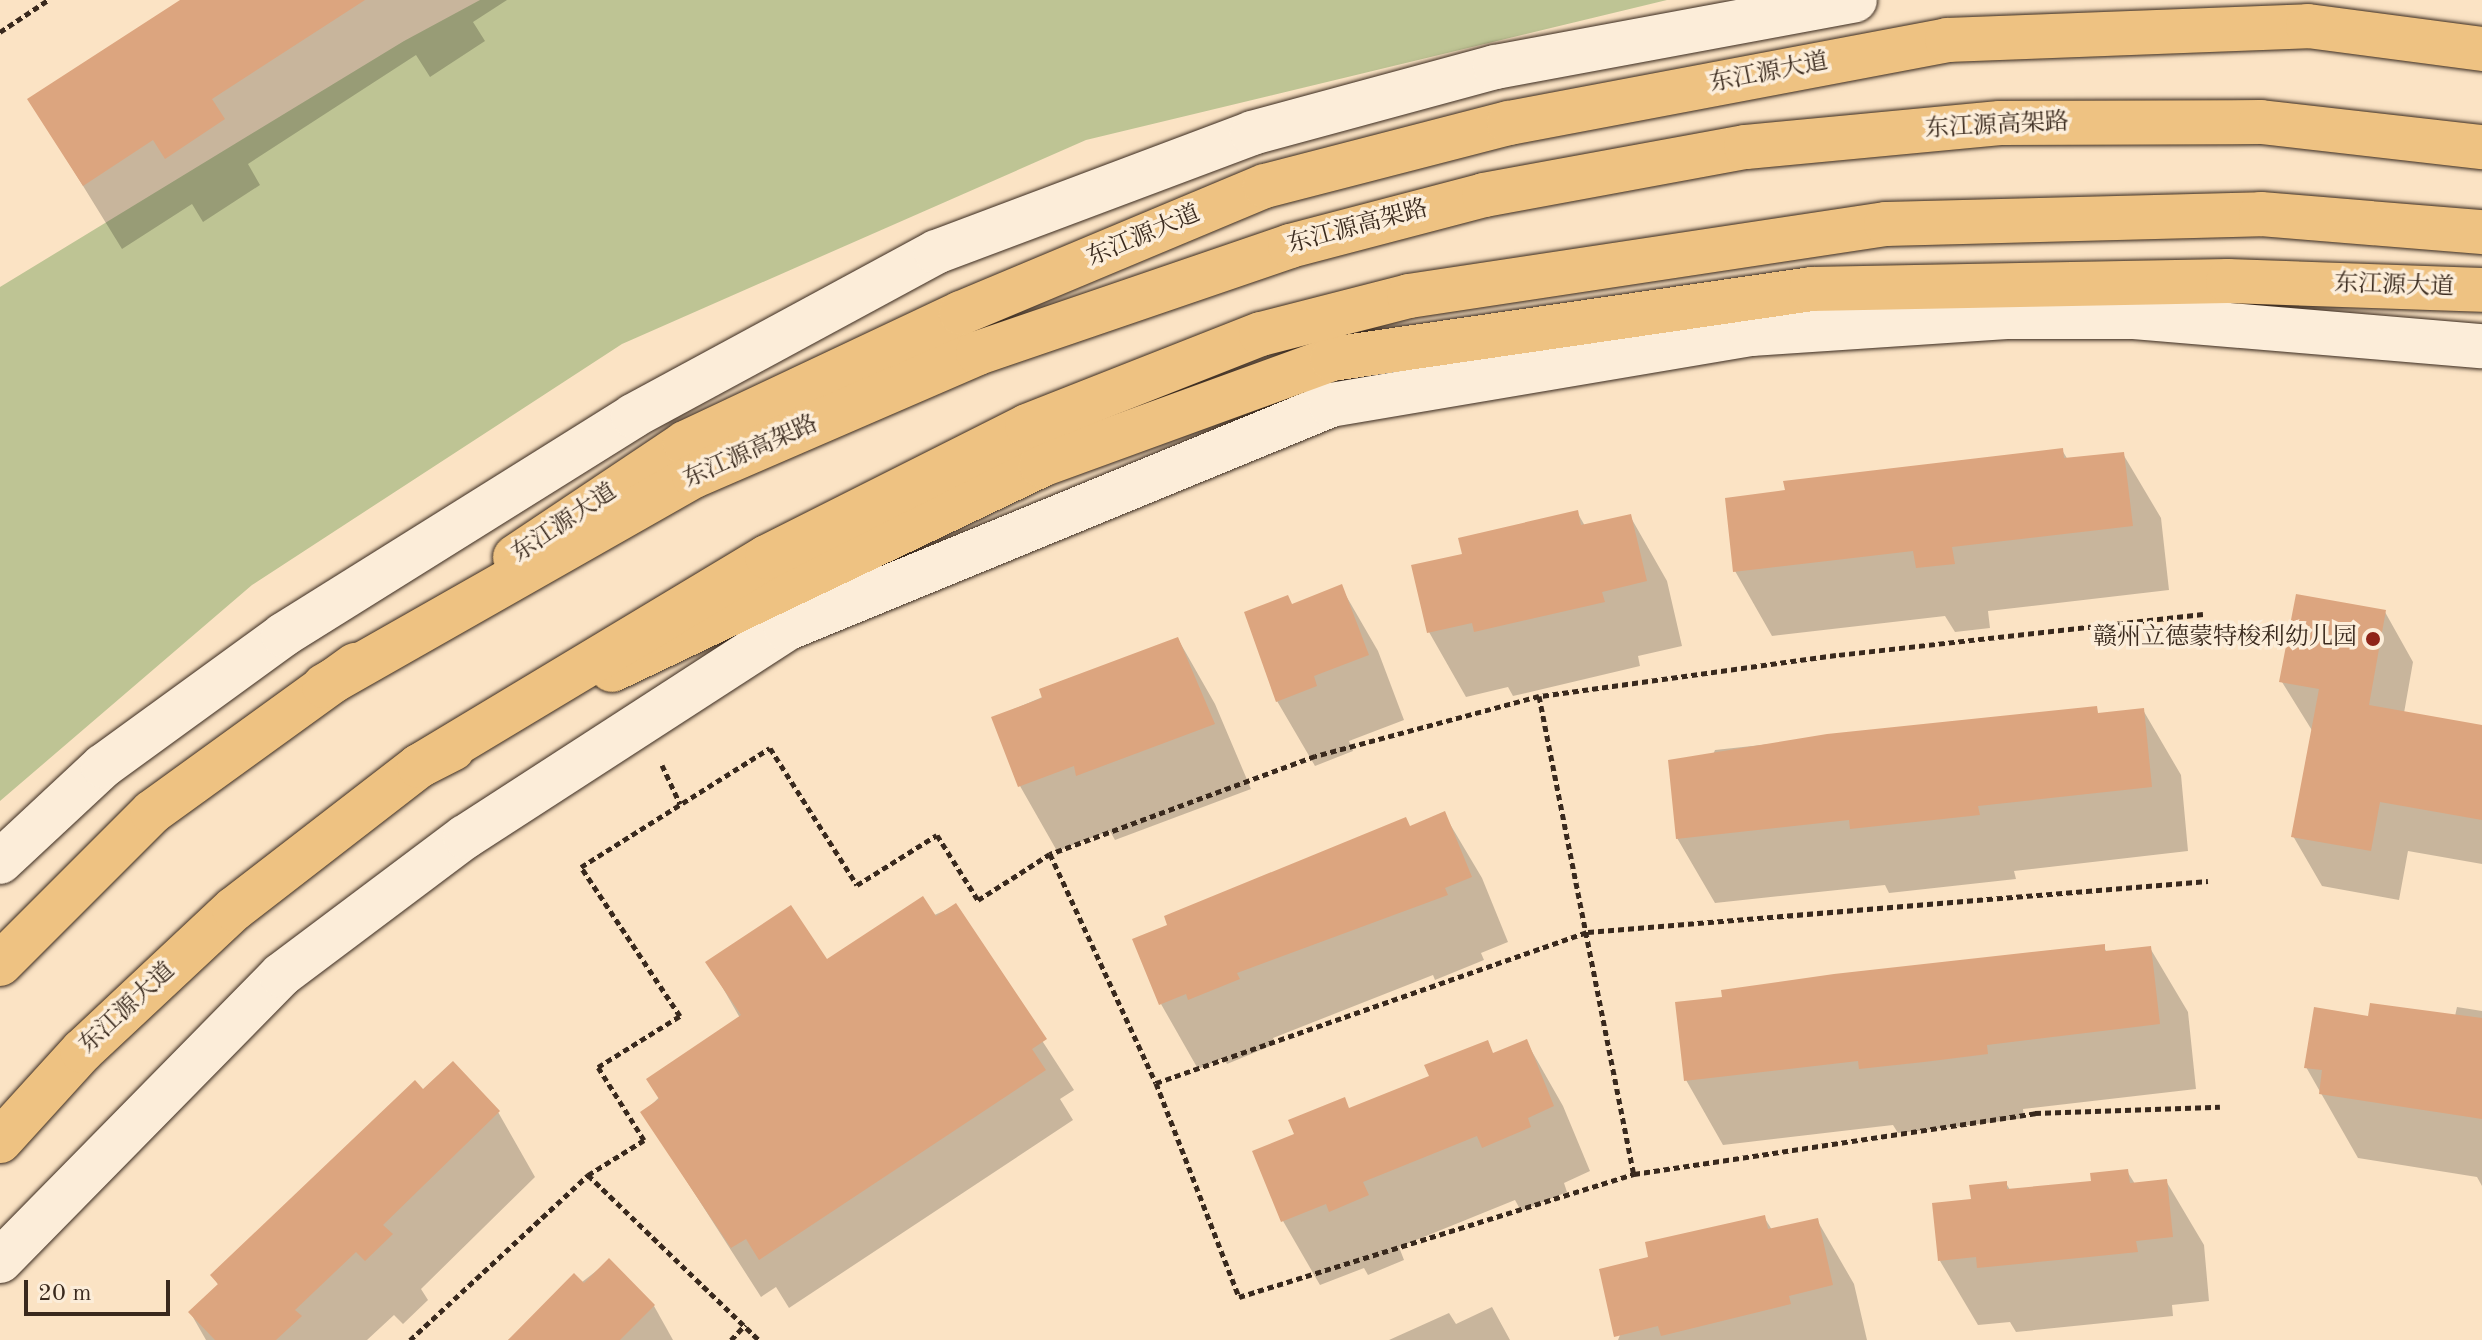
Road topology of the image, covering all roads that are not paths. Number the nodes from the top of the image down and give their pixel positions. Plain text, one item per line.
1 (1855, 0) edge
2 (2482, 49) edge
3 (2482, 147) edge
4 (2482, 232) edge
5 (2482, 290) edge
6 (2482, 346) edge
7 (324, 686) junction
8 (419, 766) junction
9 (0, 862) edge
10 (0, 964) edge
11 (0, 1141) edge
12 (0, 1261) edge

1 - 9 street
2 - 7 main road, 东江源大道
3 - 7 main road, 东江源高架路
4 - 8 main road
5 - 8 main road, 东江源大道
6 - 12 street
7 - 10 main road, 东江源大道
8 - 11 main road, 东江源大道

